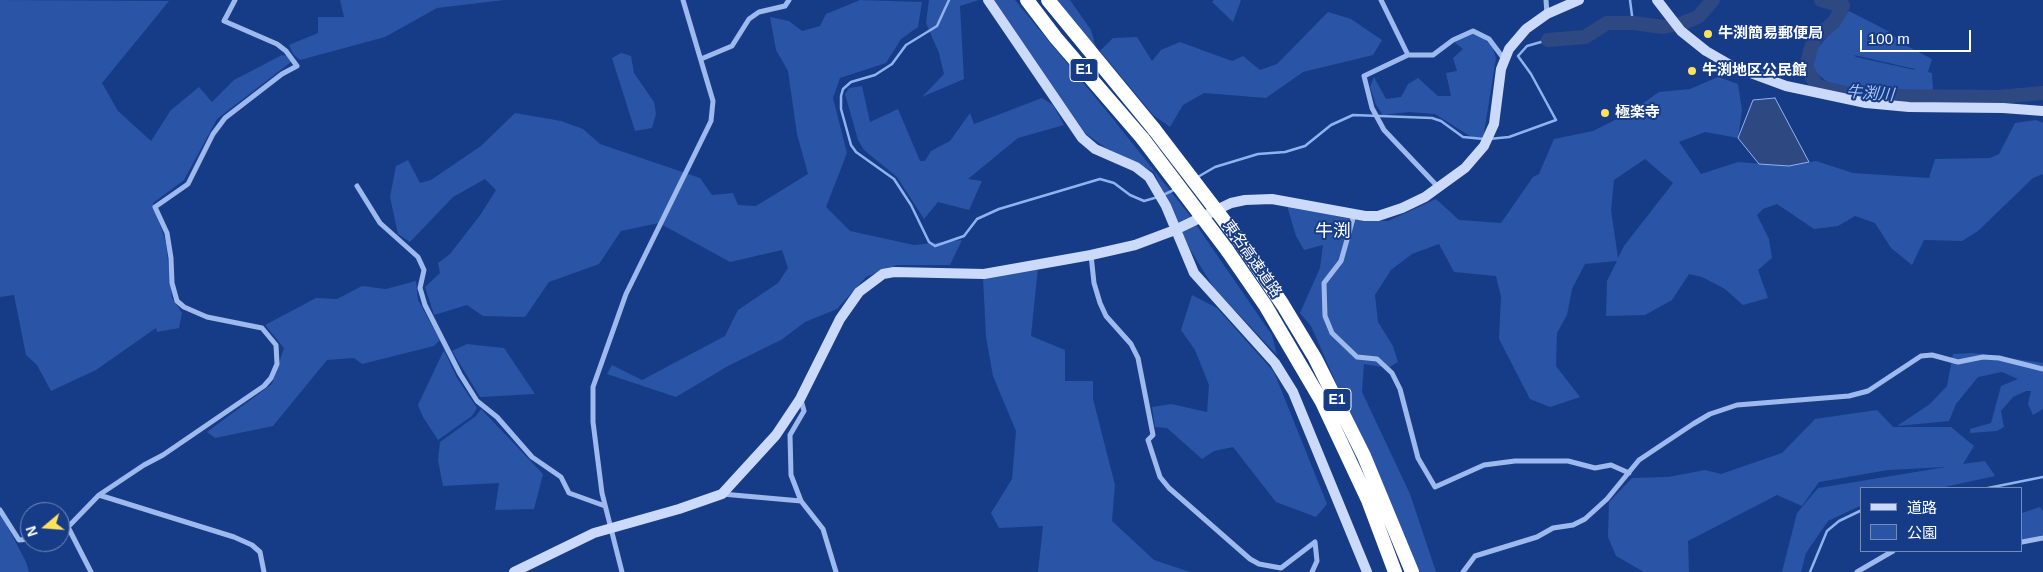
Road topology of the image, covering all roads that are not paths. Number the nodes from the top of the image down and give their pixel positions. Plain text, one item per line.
1 (235, 0) edge
2 (683, 0) edge
3 (790, 0) edge
4 (988, 0) edge
5 (1027, 0) edge
6 (1048, 0) edge
7 (1381, 0) edge
8 (1546, 0) edge
9 (1579, 0) edge
10 (1657, 0) edge
11 (1547, 14) junction
12 (1408, 55) junction
13 (701, 59) junction
14 (1504, 59) junction
15 (2043, 111) edge
16 (357, 186) dead end
17 (1439, 188) junction
18 (1354, 215) junction
19 (1176, 230) junction
20 (1091, 255) junction
21 (2043, 369) edge
22 (800, 399) junction
23 (1629, 473) junction
24 (722, 494) junction
25 (98, 496) junction
26 (801, 501) junction
27 (604, 506) junction
28 (0, 510) edge
29 (70, 525) edge
30 (610, 528) junction
31 (70, 531) edge
32 (2043, 538) edge
33 (20, 540) edge
34 (2023, 542) edge
35 (1891, 552) edge
36 (91, 572) edge
37 (264, 572) edge
38 (514, 572) edge
39 (622, 572) edge
40 (836, 572) edge
41 (1312, 572) edge
42 (1367, 572) edge
43 (1395, 572) edge
44 (1412, 572) edge
45 (1463, 572) edge
46 (1857, 572) edge

1 - 25 street
2 - 13 street
3 - 13 street
4 - 19 street
5 - 43 highway, 東名高速道路 / E1, bridge
6 - 44 highway, 東名高速道路 / E1, bridge
7 - 12 street
8 - 11 street
9 - 11 street
10 - 15 street
11 - 14 street
12 - 14 street
12 - 17 street
13 - 27 street
14 - 17 street
16 - 27 street
17 - 18 street
18 - 19 street
18 - 23 street
19 - 20 street
19 - 42 street
20 - 22 street
20 - 41 street
21 - 23 street
22 - 24 street
22 - 26 street
23 - 45 street
24 - 26 street
24 - 30 street
25 - 29 street
25 - 37 street
26 - 40 street
27 - 30 street
28 - 33 street
30 - 38 street
30 - 39 street
31 - 36 street
32 - 34 street
35 - 46 street

